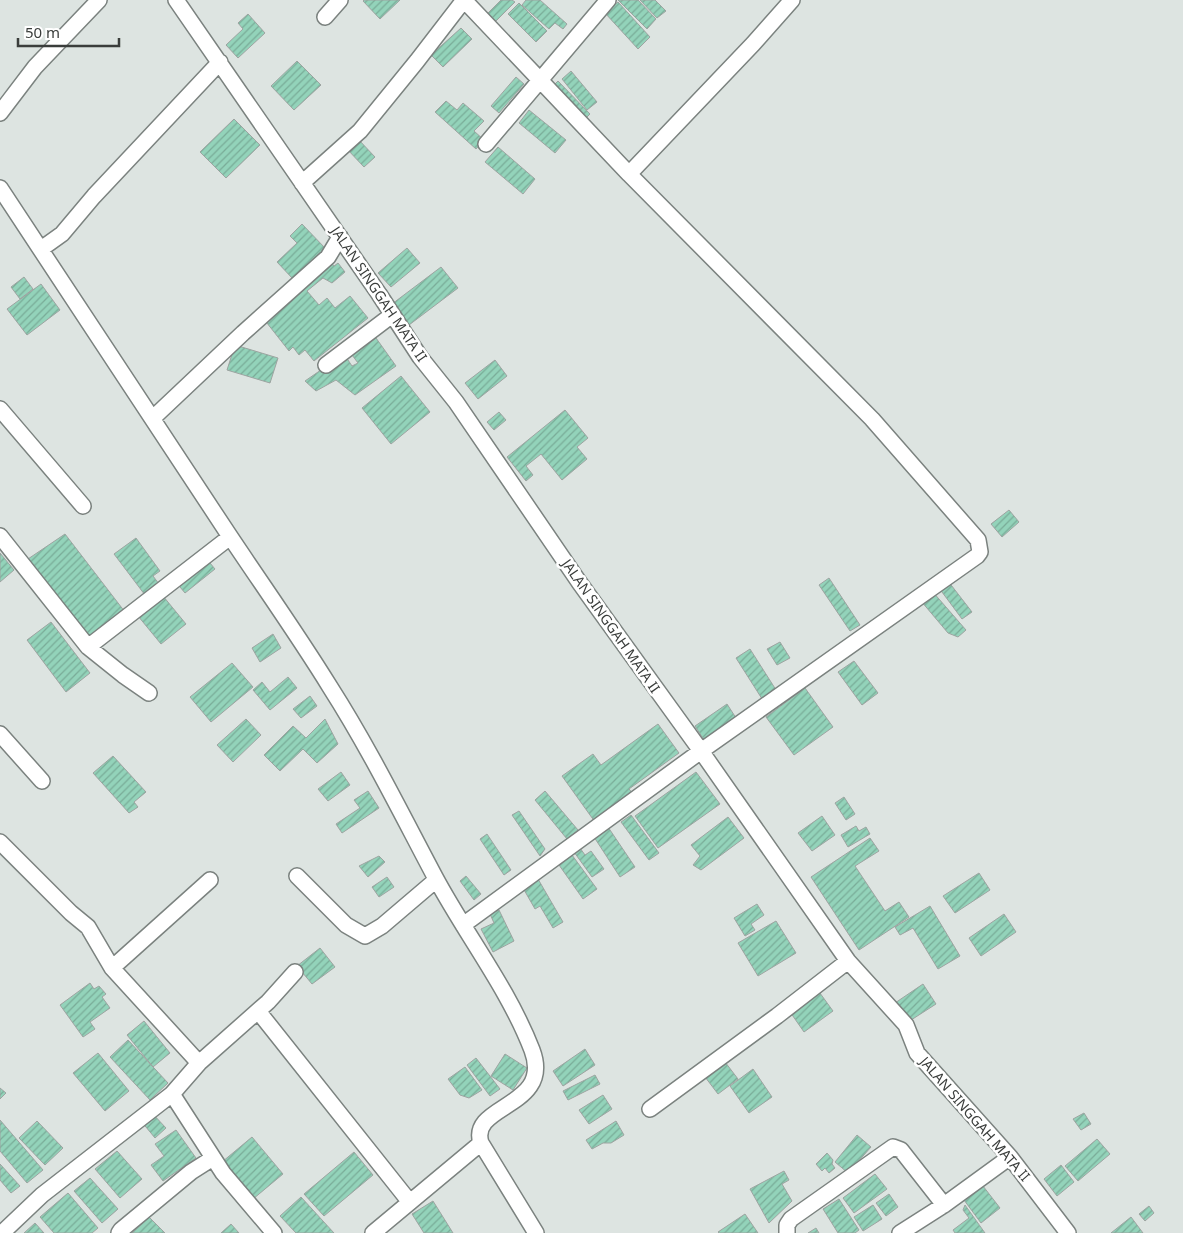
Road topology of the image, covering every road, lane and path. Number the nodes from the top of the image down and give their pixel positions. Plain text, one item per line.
1 (99, 0) edge
2 (176, 0) edge
3 (340, 0) edge
4 (464, 0) edge
5 (608, 0) edge
6 (792, 0) edge
7 (325, 17) dead end
8 (220, 62) junction
9 (540, 81) junction
10 (0, 113) edge
11 (486, 144) dead end
12 (629, 174) junction
13 (302, 183) junction
14 (0, 188) edge
15 (340, 237) junction
16 (51, 242) junction
17 (392, 315) junction
18 (326, 365) dead end
19 (0, 409) edge
20 (153, 418) junction
21 (83, 506) dead end
22 (0, 536) edge
23 (230, 537) junction
24 (88, 647) junction
25 (149, 693) dead end
26 (0, 734) edge
27 (701, 751) junction
28 (42, 781) dead end
29 (0, 842) edge
30 (297, 876) dead end
31 (210, 880) dead end
32 (436, 880) junction
33 (470, 921) junction
34 (848, 961) junction
35 (112, 968) junction
36 (295, 972) dead end
37 (258, 1011) junction
38 (199, 1063) junction
39 (172, 1094) junction
40 (650, 1109) dead end
41 (481, 1143) junction
42 (1010, 1156) junction
43 (213, 1158) junction
44 (409, 1201) junction
45 (944, 1205) junction
46 (2, 1233) edge
47 (119, 1233) edge
48 (274, 1233) edge
49 (373, 1233) edge
50 (536, 1233) edge
51 (786, 1233) edge
52 (900, 1233) edge
53 (1068, 1233) edge

1 - 10 street
2 - 8 street, JALAN SINGGAH MATA II
3 - 7 street
4 - 9 street
4 - 13 street
5 - 9 street
6 - 12 street
8 - 13 street, JALAN SINGGAH MATA II
8 - 16 street
9 - 11 street
9 - 12 street
12 - 27 street
13 - 15 street, JALAN SINGGAH MATA II
14 - 16 street
15 - 17 street, JALAN SINGGAH MATA II
15 - 20 street
16 - 20 street
17 - 18 street
17 - 27 street, JALAN SINGGAH MATA II
19 - 21 street
20 - 23 street
22 - 24 street
23 - 24 street
23 - 32 street
24 - 25 street
26 - 28 street
27 - 33 street
27 - 34 street, JALAN SINGGAH MATA II
29 - 35 street
30 - 32 street
31 - 35 street
32 - 33 street
33 - 41 street
34 - 40 street
34 - 42 street, JALAN SINGGAH MATA II
35 - 38 street
36 - 37 street
37 - 38 street
37 - 44 street
38 - 39 street
39 - 43 street
39 - 46 street
41 - 44 street
41 - 50 street
42 - 45 street
42 - 53 street, JALAN SINGGAH MATA II
43 - 47 street
43 - 48 street
44 - 49 street
45 - 51 street
45 - 52 street

